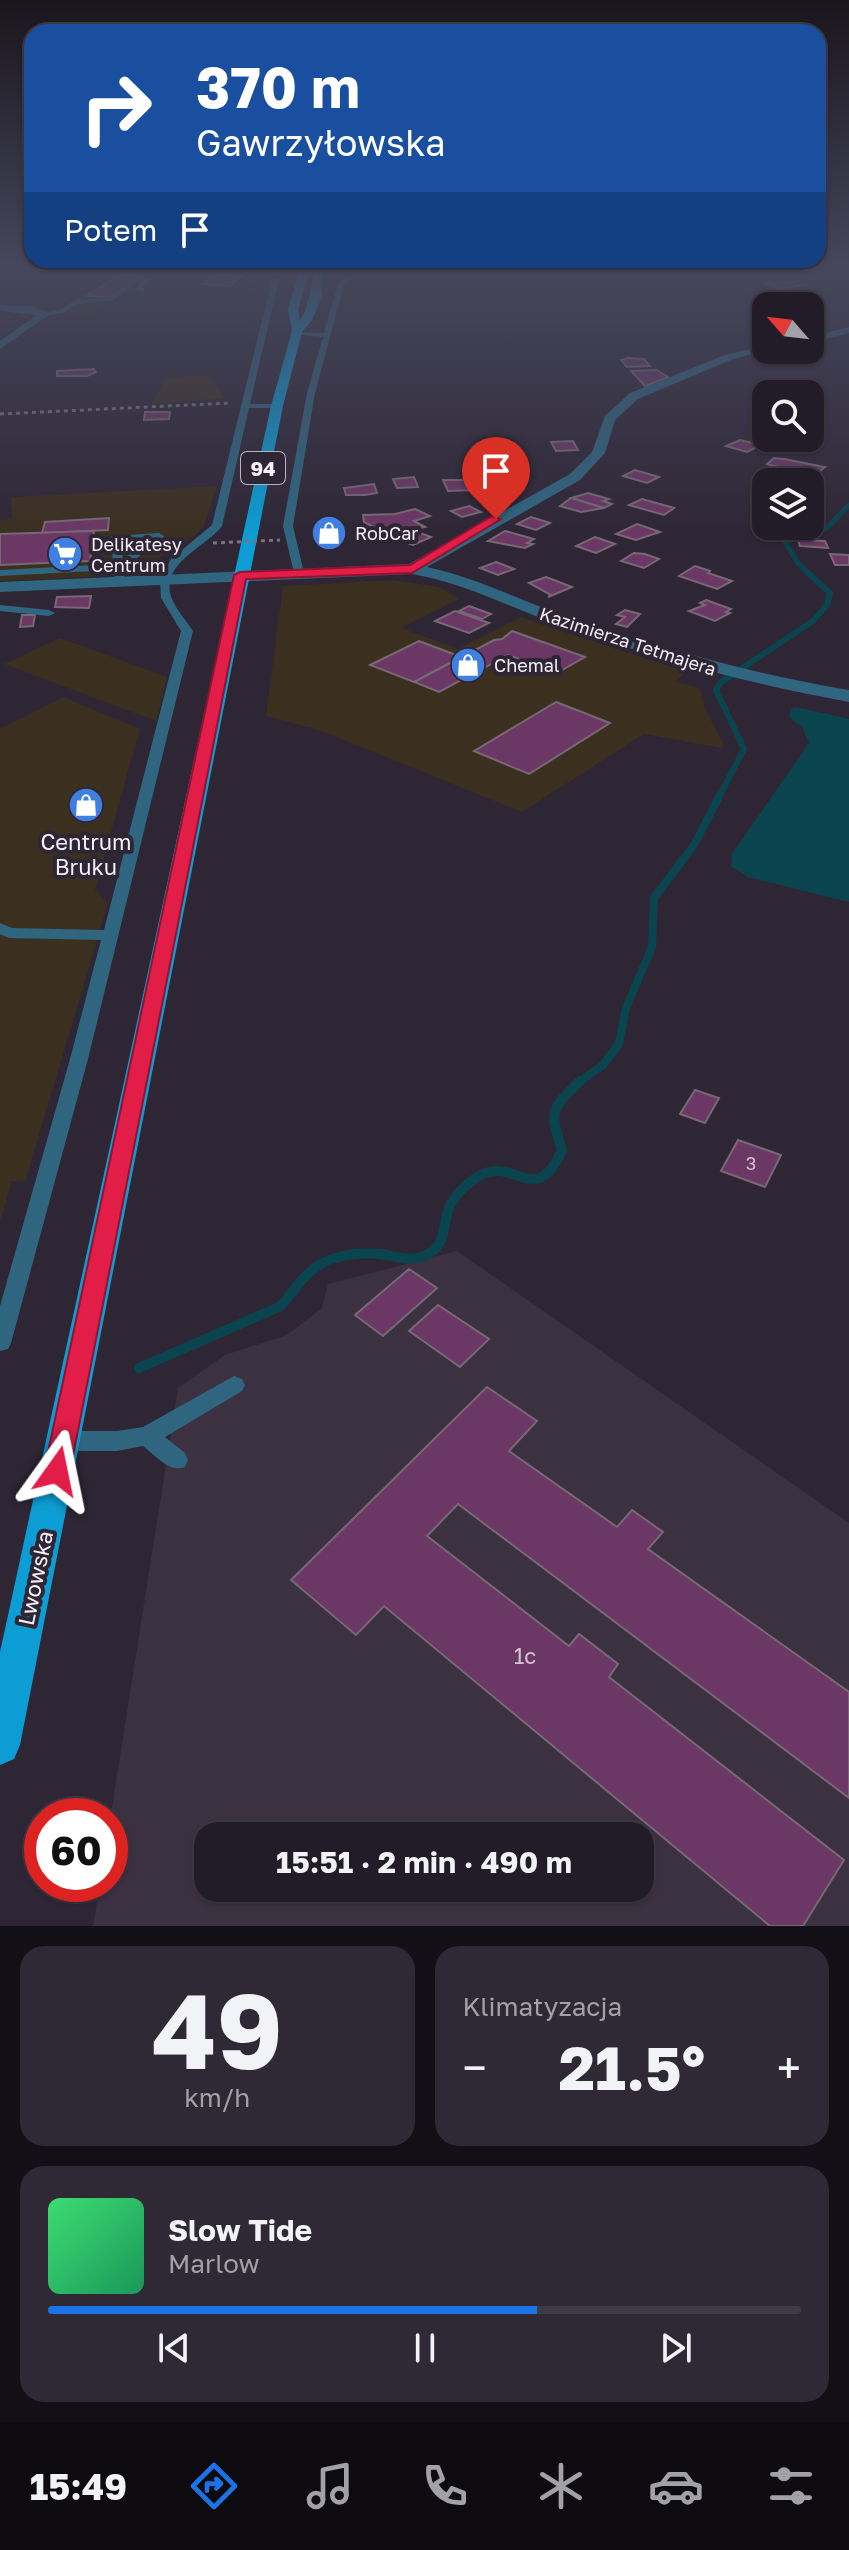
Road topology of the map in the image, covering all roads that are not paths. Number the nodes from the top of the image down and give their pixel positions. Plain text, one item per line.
1 (256, 358) edge
2 (290, 358) edge
3 (320, 358) edge
4 (727, 358) edge
5 (245, 404) junction
6 (277, 406) junction
7 (412, 569) junction
8 (0, 573) edge
9 (299, 573) junction
10 (119, 574) junction
11 (240, 575) junction
12 (167, 579) junction
13 (0, 587) edge
14 (0, 608) edge
15 (49, 613) dead end
16 (849, 696) edge
17 (0, 928) edge
18 (110, 935) junction
19 (0, 1343) edge
20 (234, 1385) dead end
21 (147, 1436) junction
22 (64, 1441) junction
23 (177, 1460) dead end
24 (0, 1745) edge

1 - 5 lane
2 - 6 main road, Lwowska / 94
3 - 9 lane
4 - 7 street
5 - 6 lane
5 - 12 lane
6 - 11 main road, Lwowska / 94
7 - 9 street
7 - 16 street, Kazimierza Tetmajera
8 - 10 lane
9 - 11 street
10 - 12 street
10 - 13 street
11 - 12 street
11 - 22 main road, Lwowska / 94
12 - 18 lane
14 - 15 lane
17 - 18 lane
18 - 19 lane
20 - 21 lane
21 - 22 lane
21 - 23 lane
22 - 24 main road, Lwowska / 94

